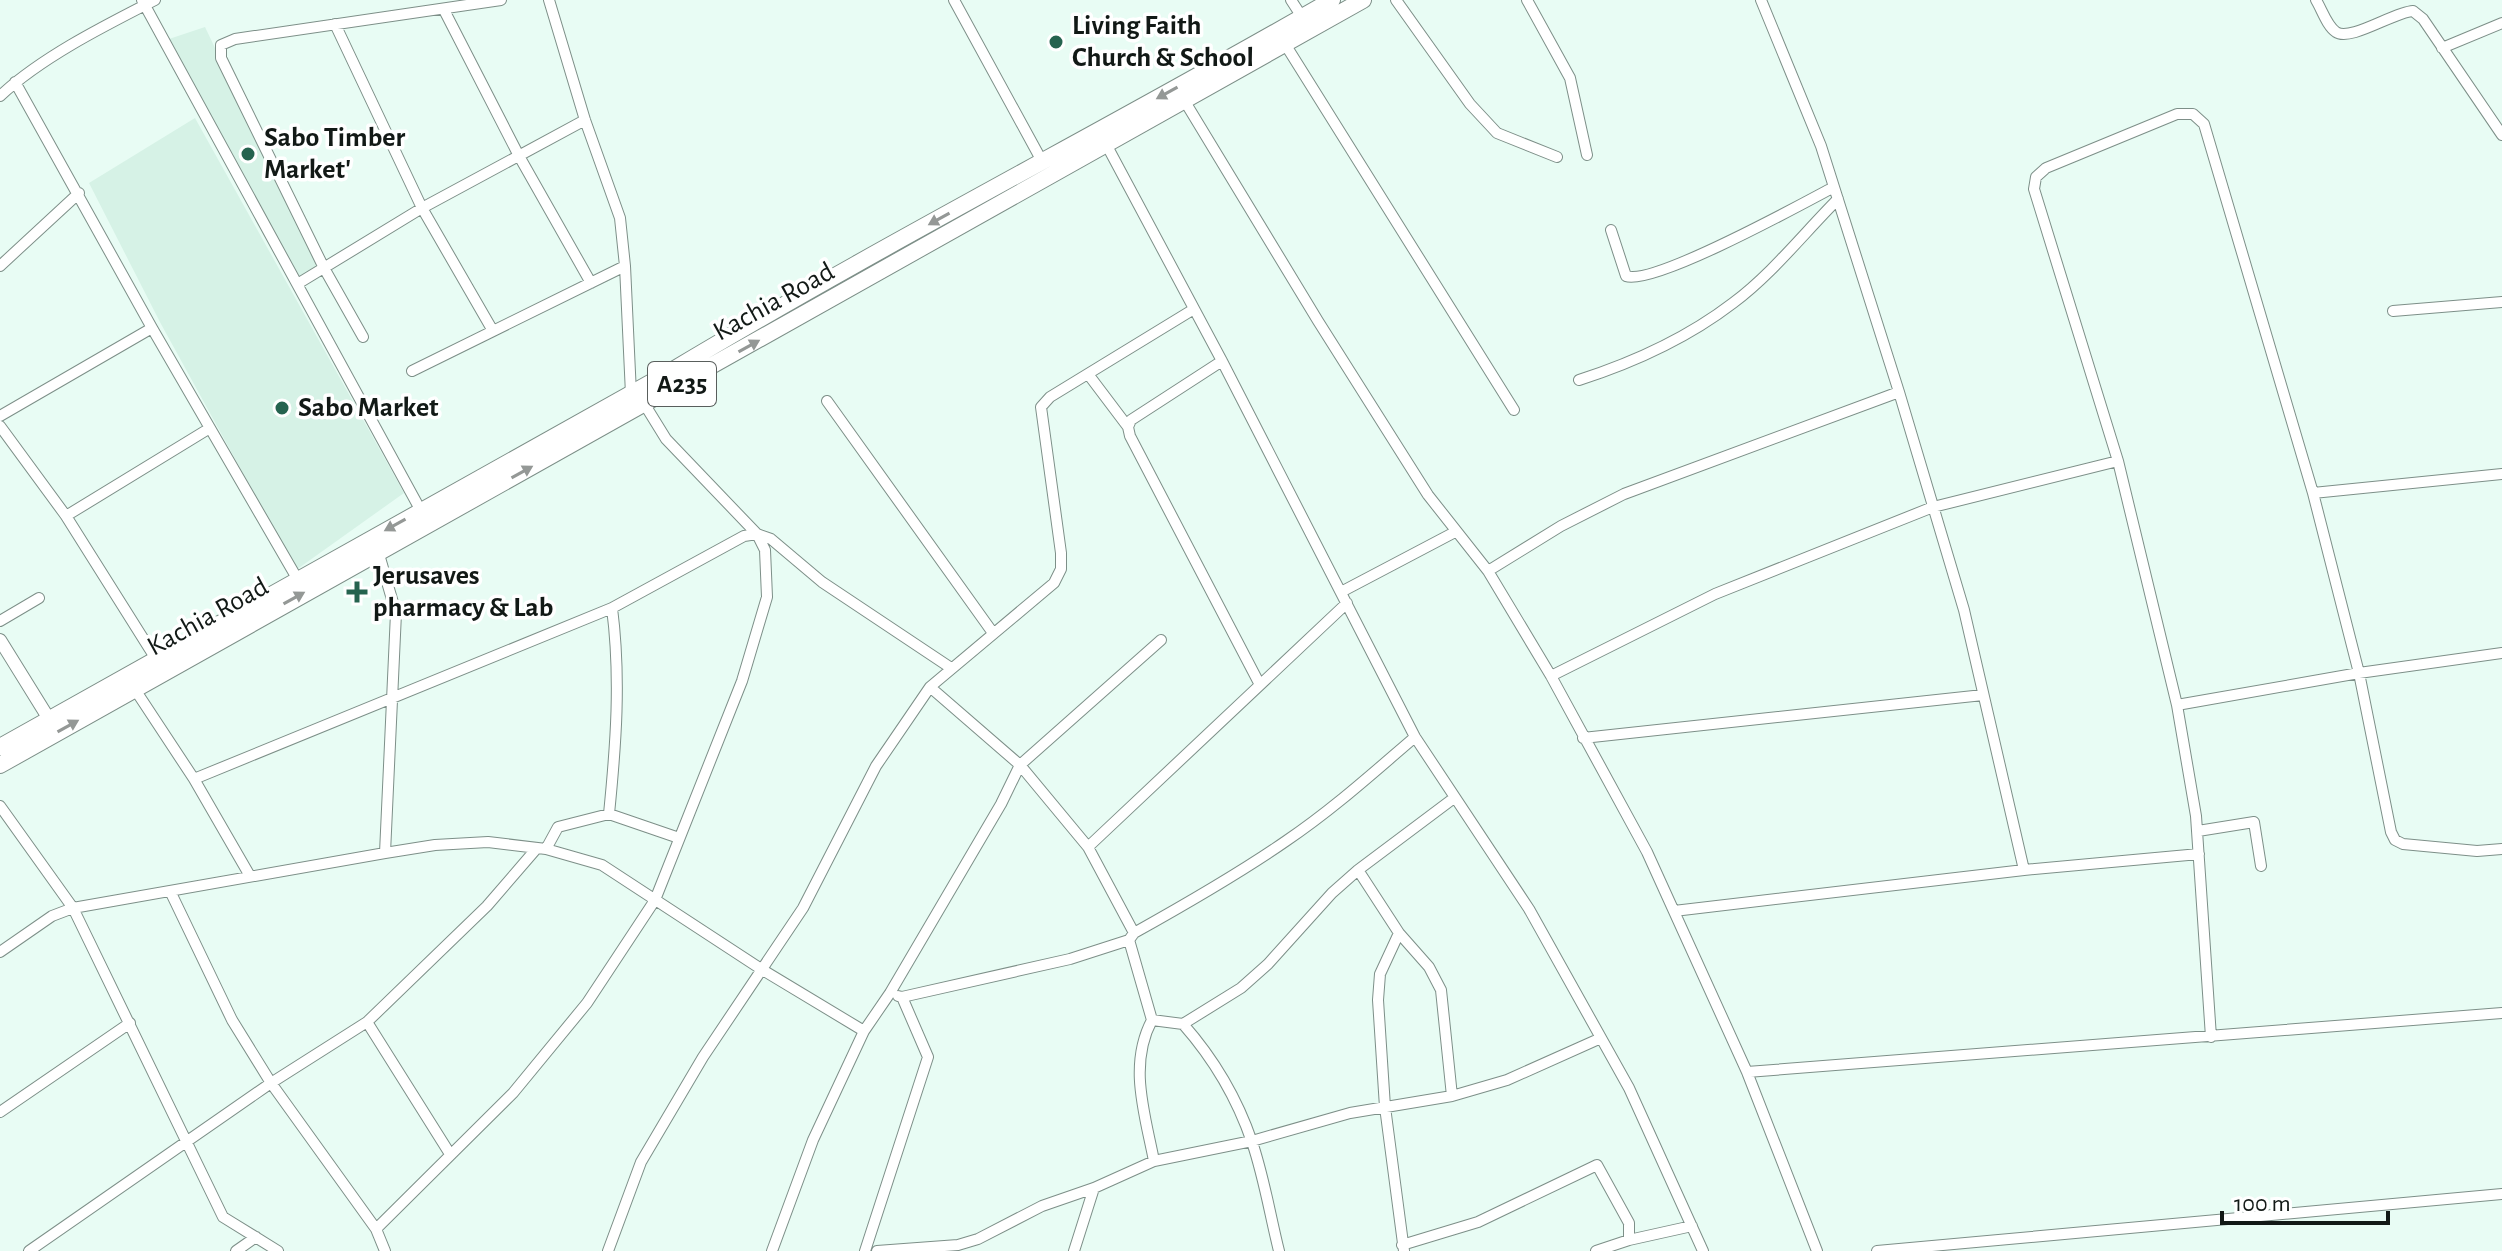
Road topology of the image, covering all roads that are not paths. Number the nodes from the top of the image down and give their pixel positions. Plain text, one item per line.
1 (501, 0) edge
2 (549, 0) edge
3 (954, 0) edge
4 (1291, 0) edge
5 (1332, 0) edge
6 (1363, 0) edge
7 (1396, 0) edge
8 (1527, 0) edge
9 (1761, 0) edge
10 (2316, 0) edge
11 (147, 2) edge
12 (444, 10) junction
13 (1302, 17) junction
14 (2502, 23) edge
15 (335, 24) junction
16 (1285, 44) junction
17 (2442, 48) junction
18 (15, 82) junction
19 (0, 96) edge
20 (1184, 100) junction
21 (585, 120) junction
22 (2502, 135) edge
23 (1106, 144) junction
24 (1587, 155) dead end
25 (519, 156) junction
26 (1557, 157) dead end
27 (1043, 163) junction
28 (1834, 187) junction
29 (79, 193) junction
30 (1838, 199) junction
31 (422, 208) junction
32 (1611, 230) dead end
33 (0, 266) edge
34 (625, 266) junction
35 (324, 268) junction
36 (299, 283) junction
37 (591, 283) junction
38 (2502, 302) edge
39 (1194, 309) junction
40 (2393, 311) dead end
41 (152, 328) junction
42 (493, 331) junction
43 (363, 337) dead end
44 (1222, 361) junction
45 (412, 371) dead end
46 (1088, 374) junction
47 (672, 380) junction
48 (1579, 380) dead end
49 (1899, 392) junction
50 (631, 394) junction
51 (827, 401) dead end
52 (645, 405) junction
53 (1514, 410) dead end
54 (0, 416) edge
55 (0, 426) edge
56 (1128, 427) junction
57 (210, 428) junction
58 (2118, 461) junction
59 (2502, 474) edge
60 (2313, 493) junction
61 (1933, 507) junction
62 (421, 511) junction
63 (66, 516) junction
64 (1455, 532) junction
65 (757, 534) junction
66 (378, 551) junction
67 (1488, 571) junction
68 (298, 580) junction
69 (1341, 592) junction
70 (39, 598) dead end
71 (1347, 603) junction
72 (612, 608) junction
73 (0, 621) edge
74 (993, 633) junction
75 (0, 640) edge
76 (1161, 640) dead end
77 (2502, 653) edge
78 (156, 659) junction
79 (951, 668) junction
80 (2359, 673) junction
81 (1551, 676) junction
82 (1259, 683) junction
83 (930, 687) junction
84 (134, 688) junction
85 (1983, 695) junction
86 (391, 697) junction
87 (2177, 705) junction
88 (49, 719) junction
89 (1415, 737) junction
90 (1583, 738) junction
91 (0, 747) edge
92 (0, 765) edge
93 (1020, 765) junction
94 (194, 779) junction
95 (1454, 798) junction
96 (0, 806) edge
97 (609, 814) junction
98 (2198, 831) junction
99 (679, 838) junction
100 (1088, 847) junction
101 (542, 848) junction
102 (2502, 849) edge
103 (385, 853) junction
104 (2199, 854) junction
105 (2261, 866) dead end
106 (1358, 870) junction
107 (2024, 870) junction
108 (250, 876) junction
109 (171, 893) junction
110 (655, 900) junction
111 (73, 908) junction
112 (1674, 911) junction
113 (1399, 933) junction
114 (1131, 937) junction
115 (0, 952) edge
116 (761, 969) junction
117 (890, 993) junction
118 (902, 997) junction
119 (2502, 1013) edge
120 (1152, 1020) junction
121 (367, 1022) junction
122 (130, 1023) junction
123 (1183, 1024) junction
124 (864, 1031) junction
125 (2211, 1037) junction
126 (1601, 1038) junction
127 (1747, 1072) junction
128 (271, 1083) junction
129 (1452, 1096) junction
130 (1385, 1107) junction
131 (0, 1112) edge
132 (188, 1140) junction
133 (1252, 1141) junction
134 (450, 1154) junction
135 (1154, 1161) junction
136 (1094, 1188) junction
137 (2502, 1194) edge
138 (1692, 1226) junction
139 (376, 1229) junction
140 (256, 1237) junction
141 (1629, 1240) junction
142 (1403, 1248) edge
143 (29, 1251) edge
144 (236, 1251) edge
145 (278, 1251) edge
146 (385, 1251) edge
147 (608, 1251) edge
148 (772, 1251) edge
149 (865, 1251) edge
150 (877, 1251) edge
151 (1074, 1251) edge
152 (1279, 1251) edge
153 (1596, 1251) edge
154 (1703, 1251) edge
155 (1817, 1251) edge
156 (1877, 1251) edge

1 - 12 street
2 - 21 street
3 - 27 street
4 - 13 street
5 - 13 highway, Kachia Road / A235
6 - 16 highway, Kachia Road / A235
7 - 26 street
8 - 24 street
9 - 28 street
10 - 17 street
11 - 18 street
11 - 36 street
12 - 15 street
12 - 25 street
13 -> 27 highway, Kachia Road / A235
14 - 17 street
15 - 31 street
15 - 35 street
16 - 20 highway, Kachia Road / A235
16 - 53 street
17 - 22 street
18 - 19 street
18 - 29 street
20 - 23 highway, Kachia Road / A235
20 - 64 street
21 - 25 street
21 - 34 street
23 - 39 street
47 -> 23 highway, Kachia Road / A235
25 - 31 street
25 - 37 street
27 -> 47 highway, Kachia Road / A235
28 - 30 street
28 - 32 street
29 - 33 street
29 - 41 street
30 - 48 street
30 - 49 street
31 - 35 street
31 - 42 street
34 - 37 street
34 - 50 street
35 - 36 street
35 - 43 street
36 - 62 street
37 - 42 street
38 - 40 street
39 - 44 street
39 - 46 street
41 - 54 street
41 - 57 street
42 - 45 street
44 - 56 street
44 - 69 street
46 - 56 street
46 - 74 street
47 - 50 highway, Kachia Road / A235
47 - 52 highway, Kachia Road / A235
49 - 61 street
49 - 67 street
50 - 62 highway, Kachia Road / A235
51 - 74 street
52 - 65 street
66 -> 52 highway, Kachia Road / A235
55 - 63 street
56 - 82 street
57 - 63 street
57 - 68 street
58 - 60 street
58 - 61 street
58 - 87 street
59 - 60 street
60 - 80 street
61 - 81 street
61 - 85 street
62 -> 68 highway, Kachia Road / A235
63 - 78 street
64 - 67 street
64 - 69 street
65 - 72 street
65 - 79 street
65 - 99 street
84 -> 66 highway, Kachia Road / A235
66 - 86 street
67 - 81 street
68 - 78 highway, Kachia Road / A235
69 - 71 street
70 - 73 street
71 - 82 street
71 - 89 street
72 - 86 street
72 - 97 street
74 - 79 street
75 - 88 street
76 - 93 street
77 - 80 street
78 - 88 highway, Kachia Road / A235
79 - 83 street
80 - 87 street
80 - 102 street
81 - 90 street
82 - 100 street
83 - 93 street
83 - 116 street
92 -> 84 highway, Kachia Road / A235
84 - 94 street
85 - 90 street
85 - 107 street
86 - 94 street
86 - 103 street
87 - 98 street
88 - 91 highway, Kachia Road / A235
89 - 95 street
89 - 114 street
90 - 112 street
93 - 100 street
93 - 117 street
94 - 108 street
95 - 106 street
95 - 126 street
96 - 111 street
97 - 99 street
97 - 101 street
98 - 104 street
98 - 105 street
99 - 110 street
100 - 114 street
101 - 103 street
101 - 110 street
101 - 121 street
103 - 108 street
104 - 107 street
104 - 125 street
106 - 113 street
106 - 123 street
107 - 112 street
108 - 109 street
109 - 111 street
109 - 128 street
110 - 116 street
110 - 134 street
111 - 115 street
111 - 122 street
112 - 127 street
113 - 129 street
113 - 130 street
114 - 118 street
114 - 120 street
116 - 124 street
116 - 147 street
117 - 118 street
117 - 124 street
118 - 149 street
119 - 125 street
120 - 123 street
120 - 135 street
121 - 128 street
121 - 134 street
122 - 131 street
122 - 132 street
123 - 133 street
124 - 148 street
125 - 127 street
126 - 129 street
126 - 138 street
127 - 155 street
128 - 132 street
128 - 139 street
129 - 130 street
130 - 133 street
130 - 142 street
132 - 140 street
132 - 143 street
133 - 135 street
133 - 152 street
134 - 139 street
135 - 136 street
136 - 150 street
136 - 151 street
137 - 156 street
138 - 141 street
138 - 154 street
139 - 146 street
140 - 144 street
140 - 145 street
141 - 142 street
141 - 153 street

